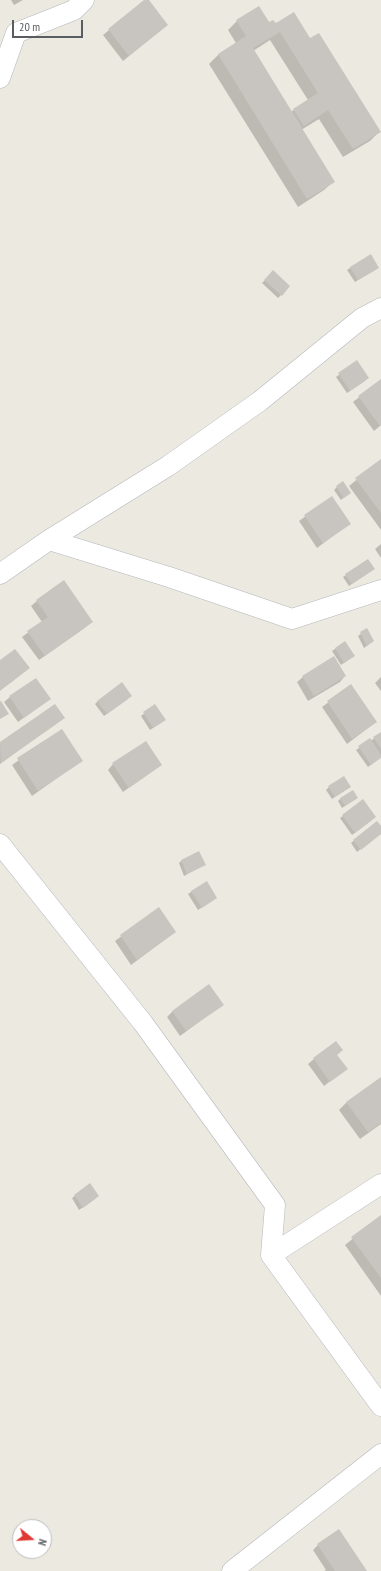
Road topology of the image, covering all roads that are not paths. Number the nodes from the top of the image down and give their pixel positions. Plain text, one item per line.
1 (84, 0) edge
2 (0, 78) edge
3 (381, 308) edge
4 (49, 540) junction
5 (0, 574) edge
6 (381, 590) edge
7 (0, 844) edge
8 (381, 1184) edge
9 (271, 1256) junction
10 (381, 1406) edge
11 (381, 1454) edge
12 (232, 1571) edge

1 - 2 street
3 - 4 street
4 - 5 street
4 - 6 street
7 - 9 street
8 - 9 street
9 - 10 street
11 - 12 street

